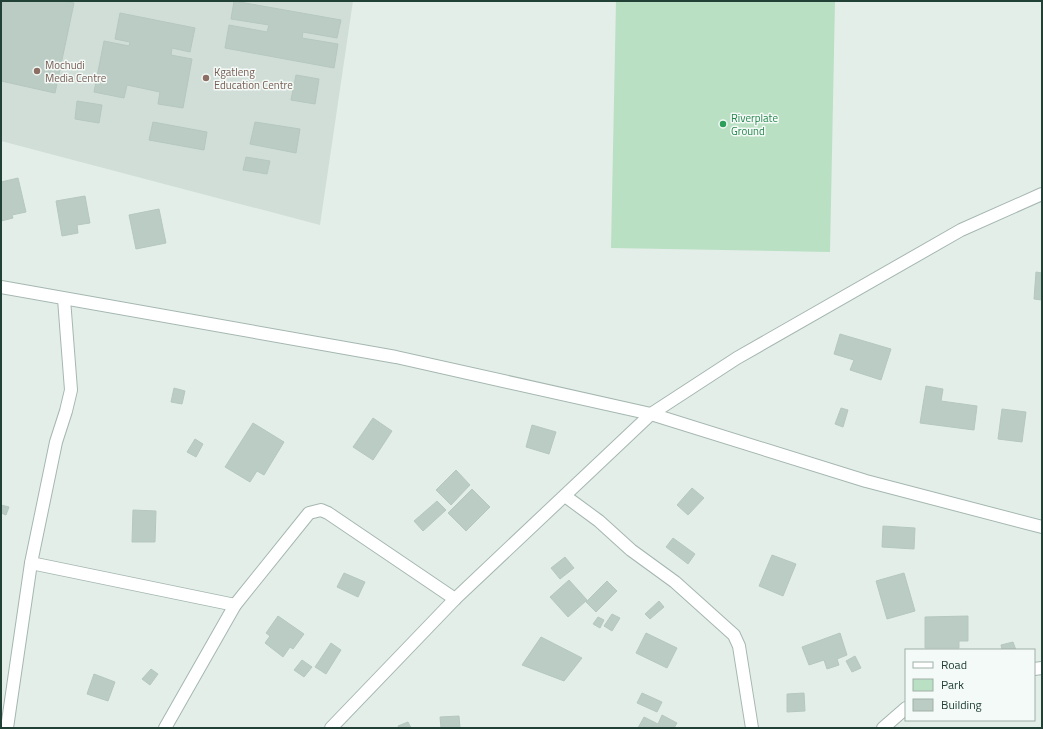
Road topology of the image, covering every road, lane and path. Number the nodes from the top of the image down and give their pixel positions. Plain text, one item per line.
1 (1042, 194) edge
2 (1, 287) edge
3 (64, 299) junction
4 (651, 414) junction
5 (565, 496) junction
6 (1042, 527) edge
7 (31, 563) junction
8 (455, 599) junction
9 (235, 605) junction
10 (905, 709) edge
11 (7, 728) edge
12 (166, 728) edge
13 (330, 728) edge
14 (752, 728) edge
15 (883, 728) edge

1 - 4 street
2 - 3 street
3 - 4 street
3 - 7 street
4 - 5 street
4 - 6 street
5 - 8 street
5 - 14 street
7 - 9 street
7 - 11 street
8 - 9 street
8 - 13 street
9 - 12 street
10 - 15 street

